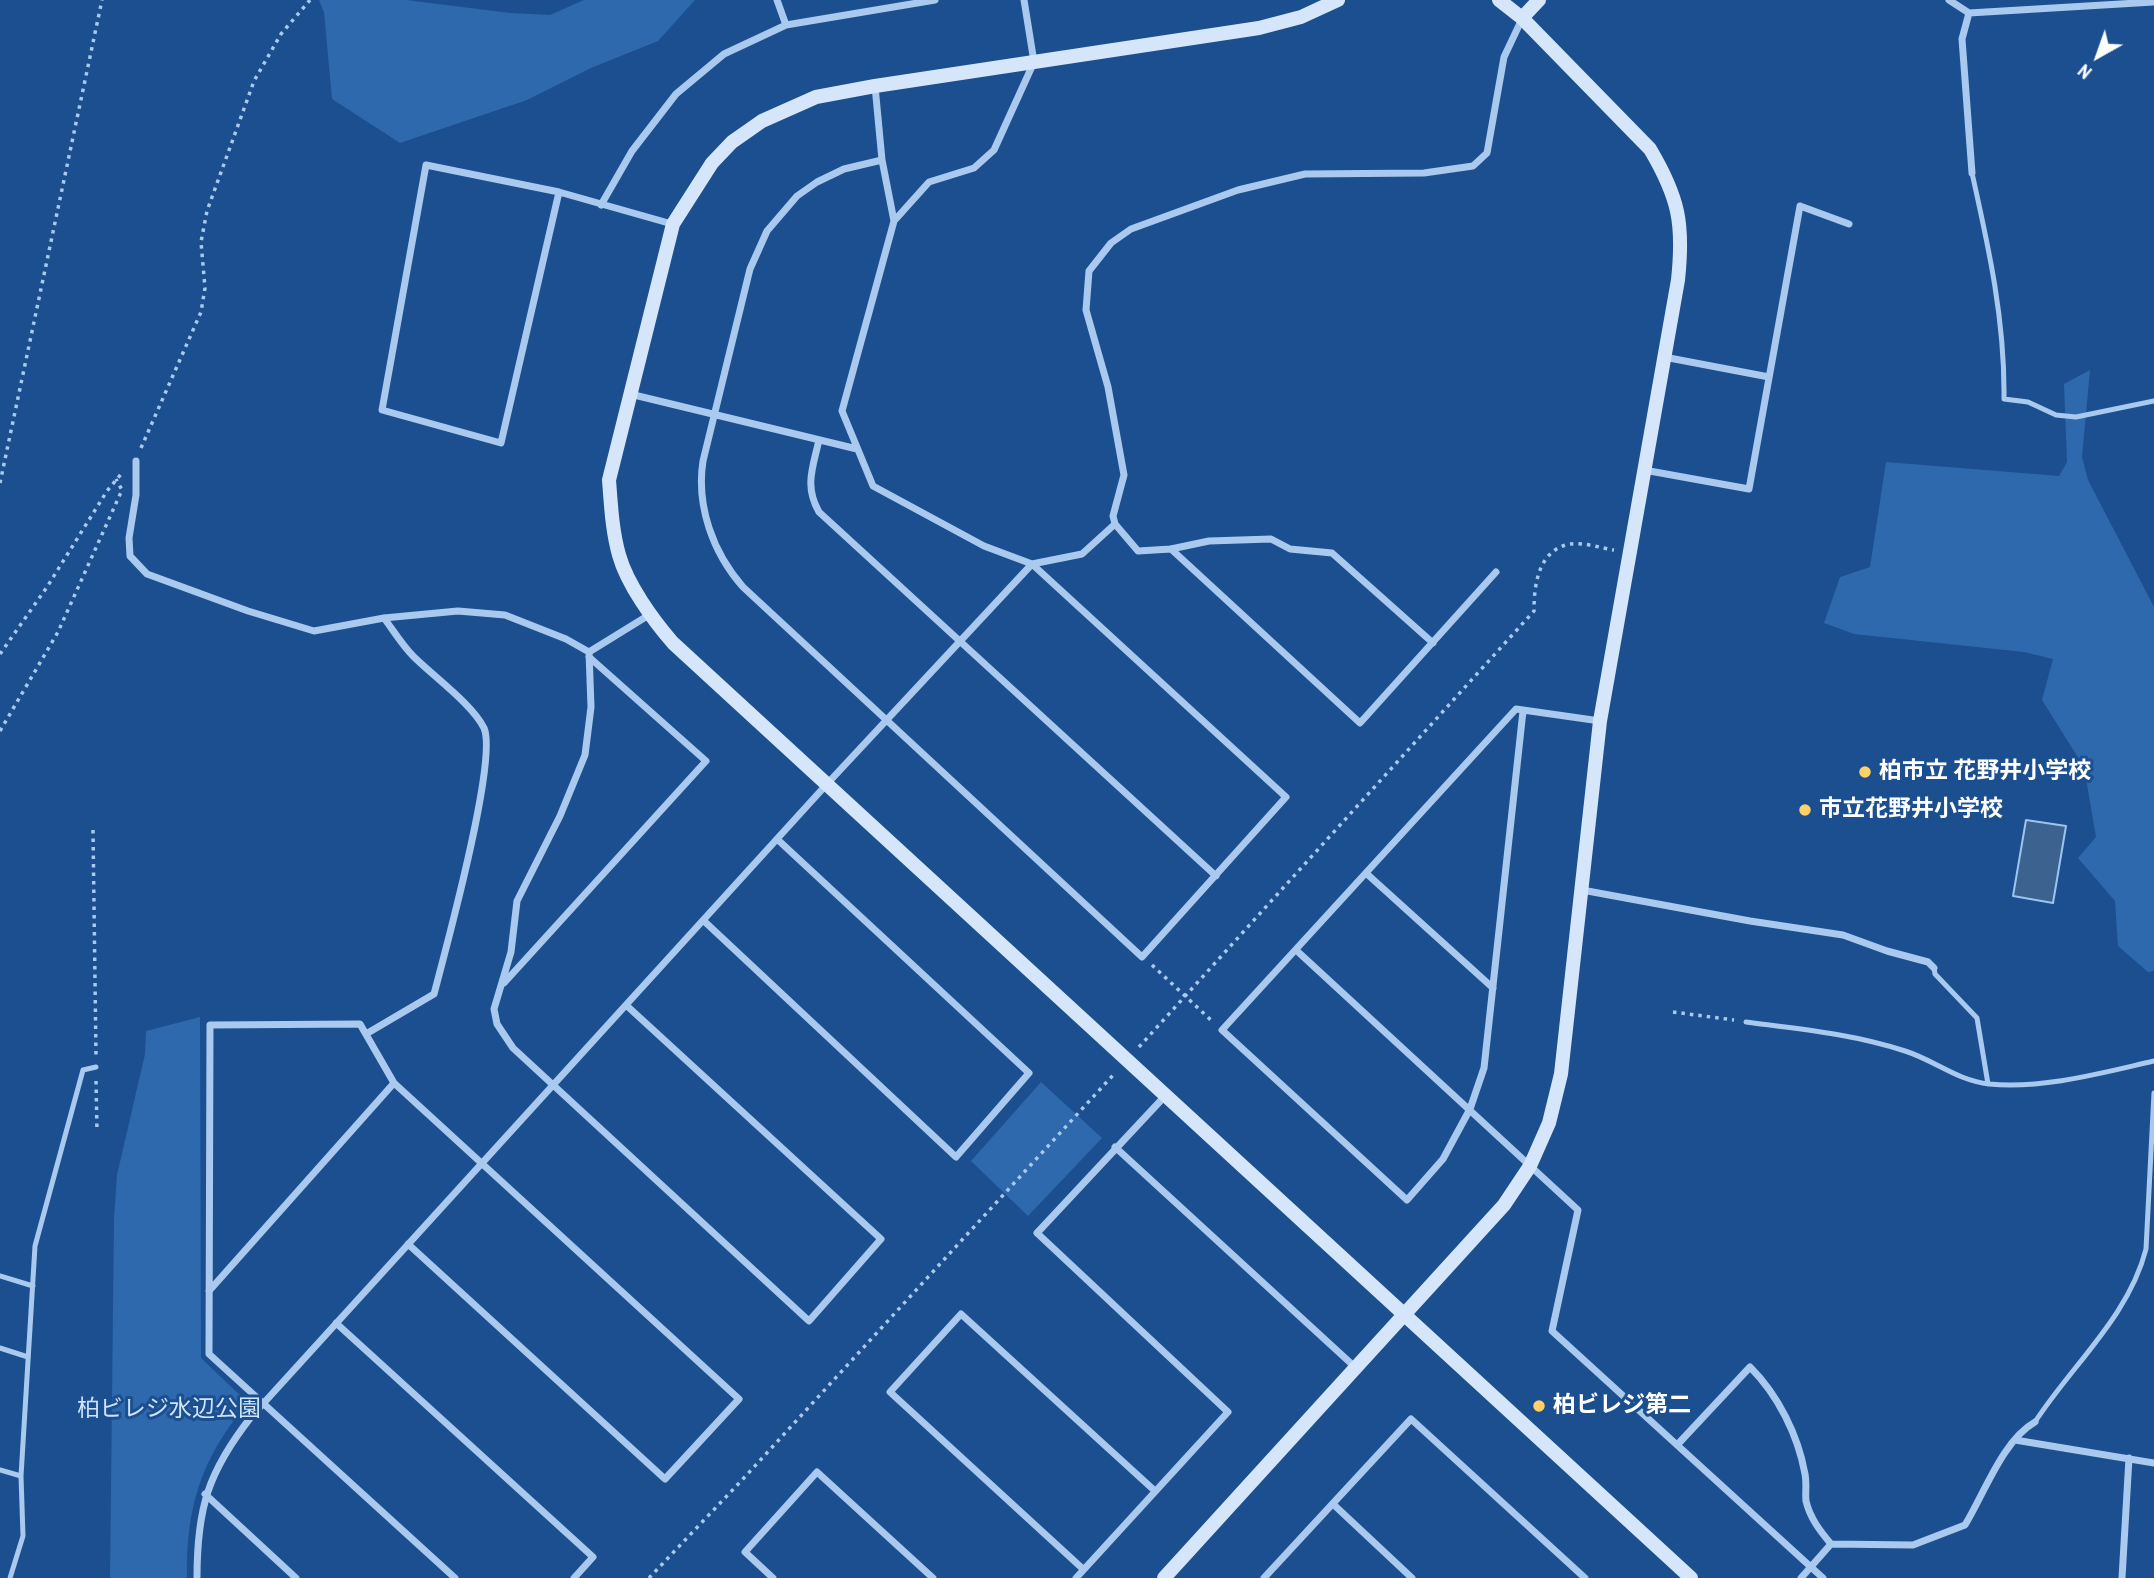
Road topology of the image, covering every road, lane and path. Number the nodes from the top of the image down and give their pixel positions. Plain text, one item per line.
1 (102, 0) edge
2 (310, 0) edge
3 (777, 0) edge
4 (935, 0) edge
5 (1024, 0) edge
6 (1338, 0) edge
7 (1499, 0) edge
8 (1539, 0) edge
9 (1949, 0) edge
10 (2154, 2) edge
11 (1969, 13) junction
12 (1522, 18) junction
13 (786, 25) junction
14 (1034, 62) junction
15 (875, 86) junction
16 (882, 160) junction
17 (1972, 173) joint
18 (559, 192) junction
19 (601, 205) junction
20 (894, 222) junction
21 (1849, 223) dead end
22 (673, 224) junction
23 (1664, 358) junction
24 (1769, 377) junction
25 (630, 394) junction
26 (2154, 401) edge
27 (713, 414) junction
28 (819, 439) junction
29 (857, 449) junction
30 (136, 461) junction
31 (1644, 470) junction
32 (116, 479) junction
33 (0, 483) edge
34 (1115, 524) junction
35 (1171, 549) junction
36 (1629, 552) junction
37 (1032, 564) junction
38 (1496, 572) dead end
39 (649, 615) junction
40 (384, 618) junction
41 (960, 642) junction
42 (1433, 643) junction
43 (0, 654) edge
44 (589, 654) junction
45 (1523, 711) junction
46 (887, 720) junction
47 (1600, 721) junction
48 (0, 731) edge
49 (827, 784) junction
50 (93, 830) dead end
51 (778, 839) junction
52 (1367, 874) junction
53 (1216, 876) junction
54 (1582, 890) junction
55 (704, 921) junction
56 (1296, 950) junction
57 (1142, 957) junction
58 (1934, 968) joint
59 (501, 986) junction
60 (1493, 988) junction
61 (1185, 996) junction
62 (626, 1005) junction
63 (1673, 1012) dead end
64 (1769, 1015) dead end
65 (1746, 1022) joint
66 (1768, 1025) junction
67 (1222, 1030) junction
68 (366, 1034) junction
69 (1128, 1059) junction
70 (2154, 1061) edge
71 (96, 1067) junction
72 (394, 1083) junction
73 (554, 1084) junction
74 (1988, 1084) junction
75 (2154, 1093) edge
76 (1166, 1094) junction
77 (1470, 1110) junction
78 (97, 1131) dead end
79 (1115, 1147) junction
80 (481, 1164) junction
81 (1530, 1166) junction
82 (408, 1244) junction
83 (0, 1276) edge
84 (33, 1286) junction
85 (209, 1291) junction
86 (1406, 1315) junction
87 (336, 1323) junction
88 (0, 1348) edge
89 (28, 1357) junction
90 (1356, 1368) junction
91 (264, 1403) junction
92 (2035, 1422) joint
93 (2015, 1440) junction
94 (1678, 1444) junction
95 (2129, 1458) junction
96 (2154, 1464) edge
97 (0, 1470) edge
98 (21, 1476) junction
99 (1155, 1491) junction
100 (205, 1494) junction
101 (1332, 1504) junction
102 (1831, 1544) junction
103 (1811, 1567) junction
104 (1083, 1569) junction
105 (10, 1578) edge
106 (197, 1578) edge
107 (296, 1578) edge
108 (455, 1578) edge
109 (574, 1578) edge
110 (649, 1578) edge
111 (773, 1578) edge
112 (933, 1578) edge
113 (1076, 1578) edge
114 (1164, 1578) edge
115 (1264, 1578) edge
116 (1412, 1578) edge
117 (1585, 1578) edge
118 (1691, 1578) edge
119 (1801, 1578) edge
120 (1823, 1578) edge
121 (2122, 1578) edge

1 - 33 path
2 - 30 path
3 - 13 street
4 - 13 street
5 - 14 street
6 - 14 street
7 - 12 street
8 - 12 street
9 - 11 street
10 - 11 street
11 - 17 street
12 - 23 street
12 - 34 street
13 - 19 street
14 - 15 street
14 - 20 street
15 - 16 street
15 - 22 street
16 - 20 street
16 - 27 street
17 - 26 lane
18 - 18 street
18 - 19 street
19 - 22 street
20 - 29 street
21 - 24 street
22 - 25 street
23 - 24 street
23 - 31 street
24 - 31 street
25 - 27 street
25 - 39 street
27 - 28 street
27 - 46 street
28 - 29 street
28 - 41 street
29 - 37 street
30 - 32 path
30 - 40 street
31 - 36 street
32 - 43 path
32 - 48 path
34 - 35 street
34 - 37 street
35 - 42 street
35 - 42 street
36 - 47 street
36 - 61 path
37 - 41 street
37 - 53 street
38 - 42 street
39 - 44 street
39 - 49 street
40 - 44 street
40 - 68 street
41 - 46 street
41 - 53 street
44 - 59 street
44 - 59 street
45 - 47 street
45 - 52 street
45 - 60 street
46 - 49 street
46 - 57 street
47 - 54 street
49 - 51 street
49 - 69 street
50 - 71 path
51 - 55 street
51 - 55 street
52 - 56 street
52 - 60 street
53 - 57 street
54 - 58 street
54 - 81 street
55 - 62 street
56 - 67 street
56 - 77 street
57 - 61 path
58 - 74 lane
59 - 73 street
60 - 77 street
61 - 67 path
61 - 69 path
62 - 73 street
62 - 73 street
63 - 65 path
64 - 66 lane
65 - 66 lane
66 - 74 lane
67 - 77 street
68 - 72 street
68 - 85 street
69 - 76 street
69 - 110 path
70 - 74 lane
71 - 78 path
71 - 84 lane
72 - 80 street
72 - 85 street
73 - 80 street
75 - 92 lane
76 - 79 street
76 - 86 street
77 - 81 street
79 - 90 street
79 - 99 street
80 - 82 street
80 - 82 street
81 - 86 street
81 - 94 street
82 - 87 street
83 - 84 lane
84 - 89 lane
85 - 91 street
86 - 90 street
86 - 118 street
87 - 91 street
87 - 109 street
88 - 89 lane
89 - 98 lane
90 - 114 street
91 - 100 street
91 - 108 street
92 - 93 street
93 - 95 street
93 - 102 street
94 - 102 street
94 - 103 street
95 - 96 street
95 - 121 street
97 - 98 lane
98 - 105 lane
99 - 104 street
99 - 104 street
100 - 106 street
100 - 107 street
101 - 115 street
101 - 116 street
101 - 117 street
102 - 103 street
103 - 119 street
103 - 120 street
104 - 113 street
111 - 112 street

